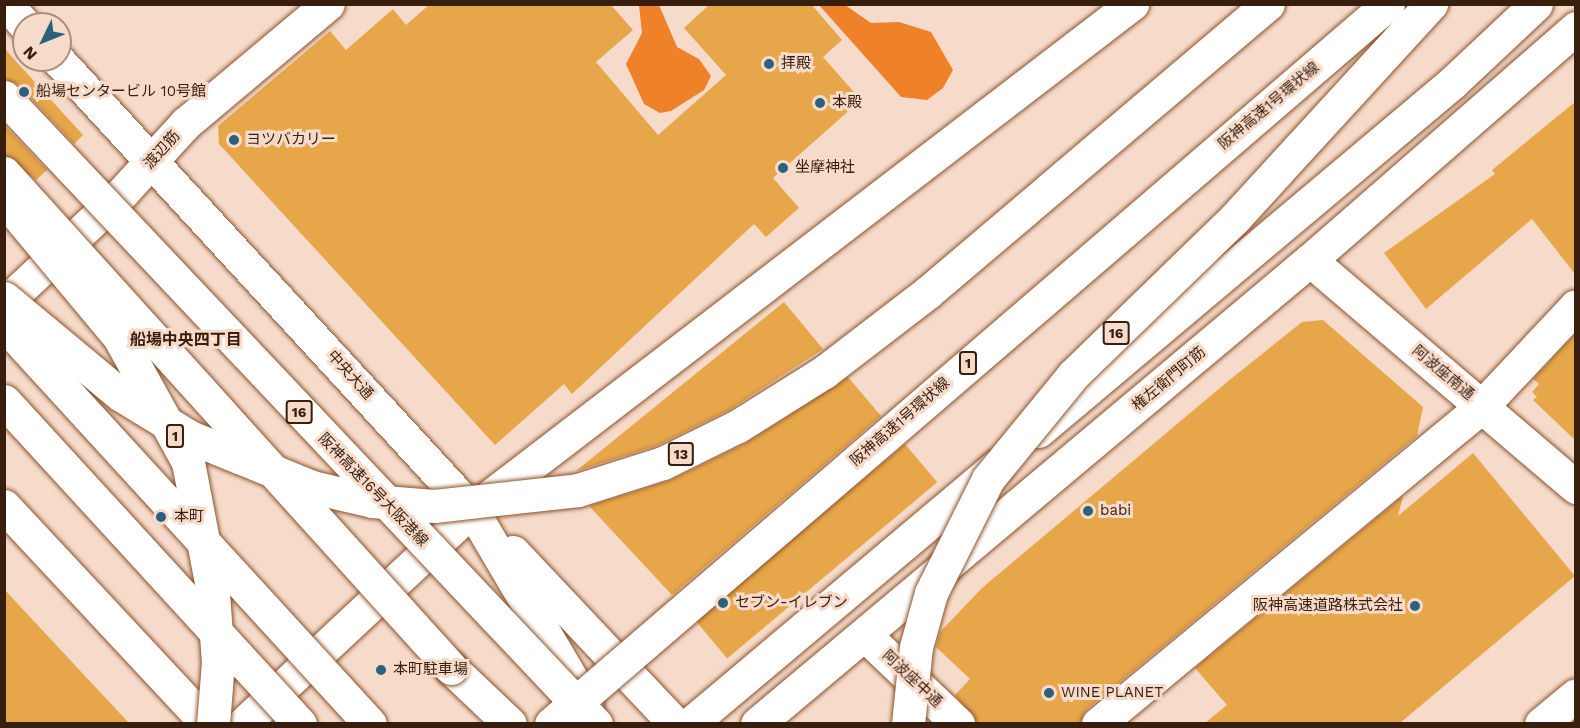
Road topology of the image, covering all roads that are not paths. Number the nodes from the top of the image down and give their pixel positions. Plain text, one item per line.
1 (328, 4) edge
2 (1132, 4) edge
3 (1268, 4) edge
4 (1388, 4) edge
5 (1431, 4) edge
6 (1536, 4) edge
7 (1575, 28) edge
8 (69, 72) edge
9 (4, 97) edge
10 (152, 160) junction
11 (4, 173) edge
12 (4, 199) edge
13 (1310, 260) junction
14 (4, 298) edge
15 (4, 304) edge
16 (1575, 306) edge
17 (4, 324) edge
18 (4, 401) edge
19 (1482, 406) junction
20 (1575, 487) edge
21 (4, 506) edge
22 (472, 510) junction
23 (865, 635) junction
24 (1575, 695) edge
25 (207, 723) edge
26 (213, 723) edge
27 (243, 723) edge
28 (300, 723) edge
29 (370, 723) edge
30 (510, 723) edge
31 (551, 723) edge
32 (597, 723) edge
33 (675, 723) edge
34 (690, 723) edge
35 (757, 723) edge
36 (908, 723) edge
37 (958, 723) edge
38 (1098, 723) edge
39 (1541, 723) edge

1 - 10 main road, 渡辺筋
2 - 22 main road
3 - 14 main road, 13, bridge
4 - 31 main road, 阪神高速1号環状線 / 1, bridge
5 - 36 main road, 16, bridge
6 - 34 main road, bridge
7 - 13 main road, 権左衛門町筋
8 - 10 main road, 中央大通
9 - 32 main road, 阪神高速16号大阪港線 / 16, bridge
10 - 15 main road, 渡辺筋
10 - 22 main road, 中央大通
11 - 30 main road, bridge
12 - 26 main road, 1, bridge
13 - 19 main road, 阿波座南通
13 - 23 main road, 権左衛門町筋
16 - 19 main road
17 - 29 main road, bridge
18 - 28 main road, bridge
19 - 20 main road, 阿波座南通
19 - 38 main road
21 - 25 main road
22 - 27 main road
22 - 32 main road, 中央大通
22 - 33 main road
23 - 35 main road, 権左衛門町筋
23 - 37 main road, 阿波座中通
24 - 39 main road

